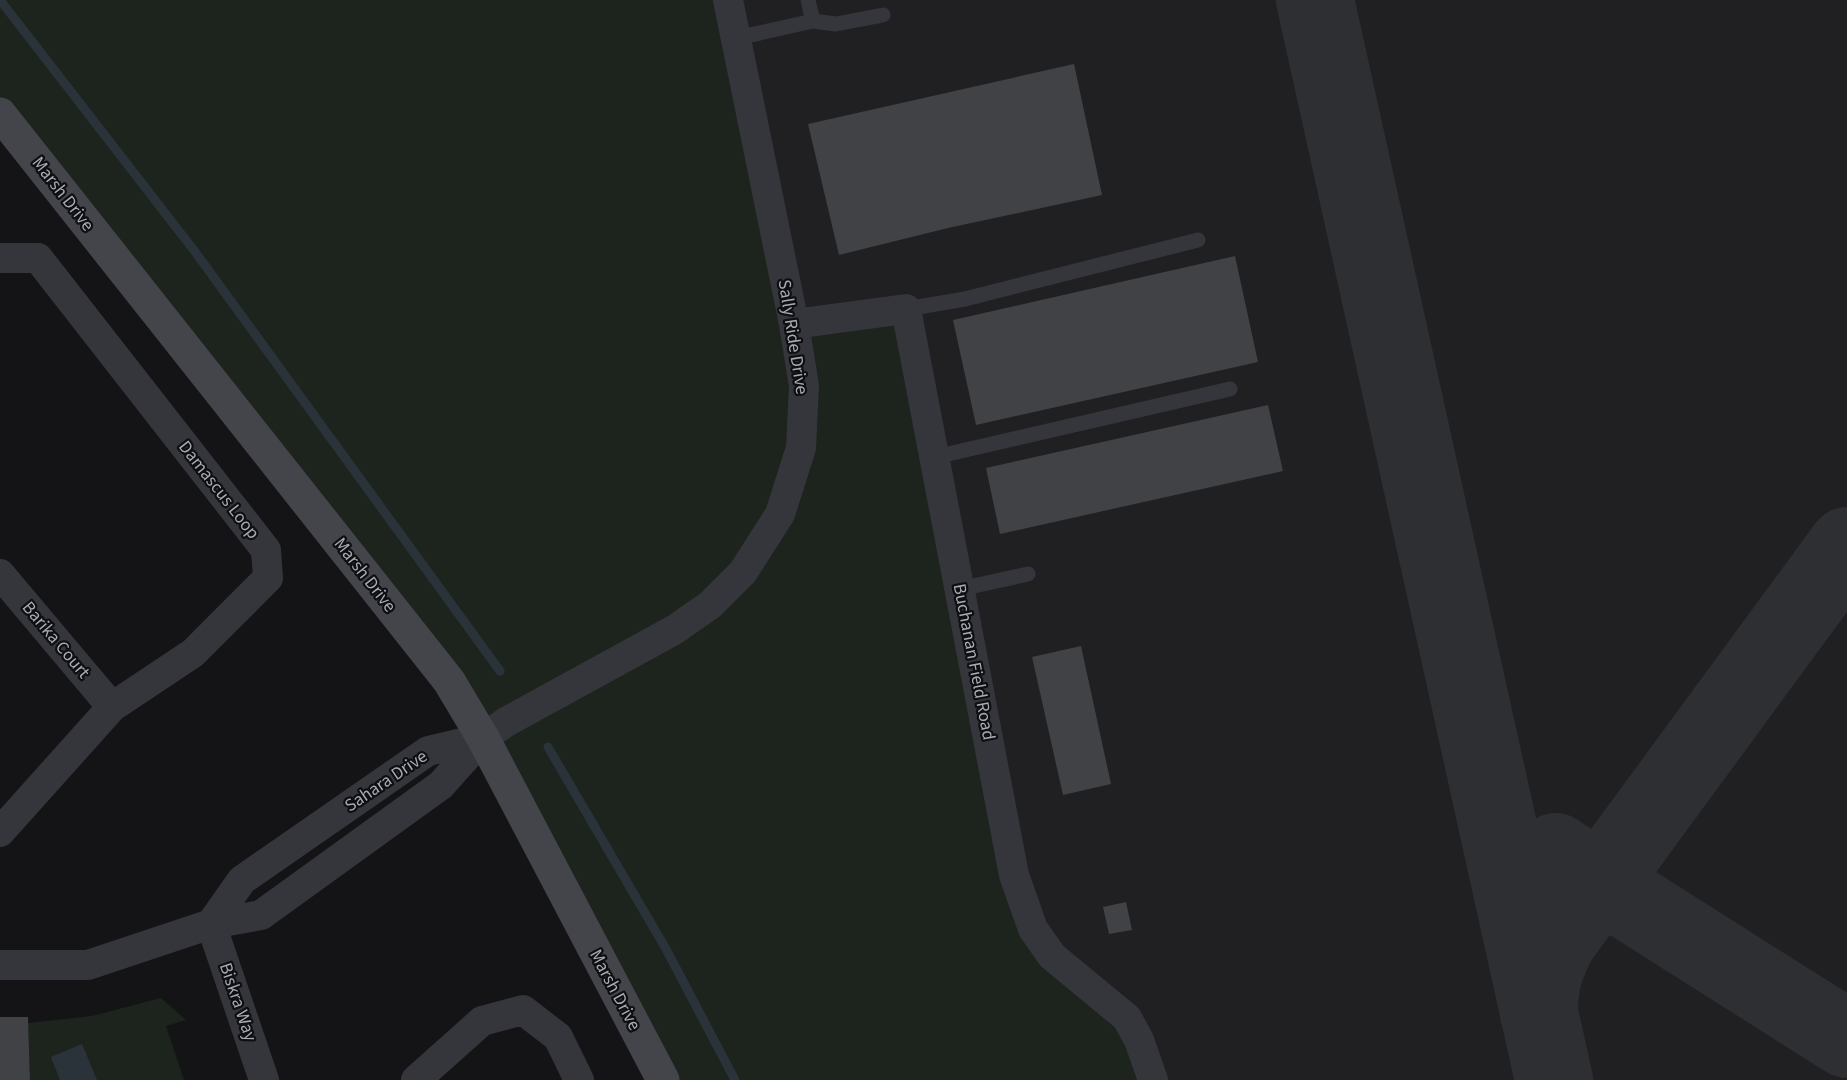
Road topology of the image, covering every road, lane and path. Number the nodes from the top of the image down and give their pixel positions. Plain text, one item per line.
1 (728, 0) edge
2 (808, 0) edge
3 (883, 15) dead end
4 (813, 21) junction
5 (737, 38) junction
6 (0, 114) edge
7 (1198, 240) dead end
8 (0, 258) edge
9 (906, 309) junction
10 (794, 324) junction
11 (1230, 389) dead end
12 (935, 457) junction
13 (0, 574) edge
14 (1028, 574) dead end
15 (960, 589) junction
16 (112, 707) junction
17 (483, 738) junction
18 (0, 832) edge
19 (212, 924) junction
20 (0, 965) edge
21 (264, 1080) edge
22 (416, 1080) edge
23 (579, 1080) edge
24 (663, 1080) edge
25 (1153, 1080) edge

1 - 5 street, Sally Ride Drive
2 - 4 lane
3 - 4 lane
4 - 5 lane
5 - 10 street, Sally Ride Drive
6 - 17 street, Marsh Drive
7 - 9 lane
8 - 16 street, Damascus Loop
9 - 10 street
9 - 12 street, Buchanan Field Road
10 - 17 street, Sally Ride Drive
11 - 12 lane
12 - 15 street, Buchanan Field Road
13 - 16 street, Barika Court
14 - 15 lane
15 - 25 street, Buchanan Field Road
16 - 18 street, Damascus Loop
17 - 19 street, Sahara Drive
17 - 19 street, Sahara Drive
17 - 24 street, Marsh Drive
19 - 20 street, Sahara Drive
19 - 21 street, Biskra Way
22 - 23 street

